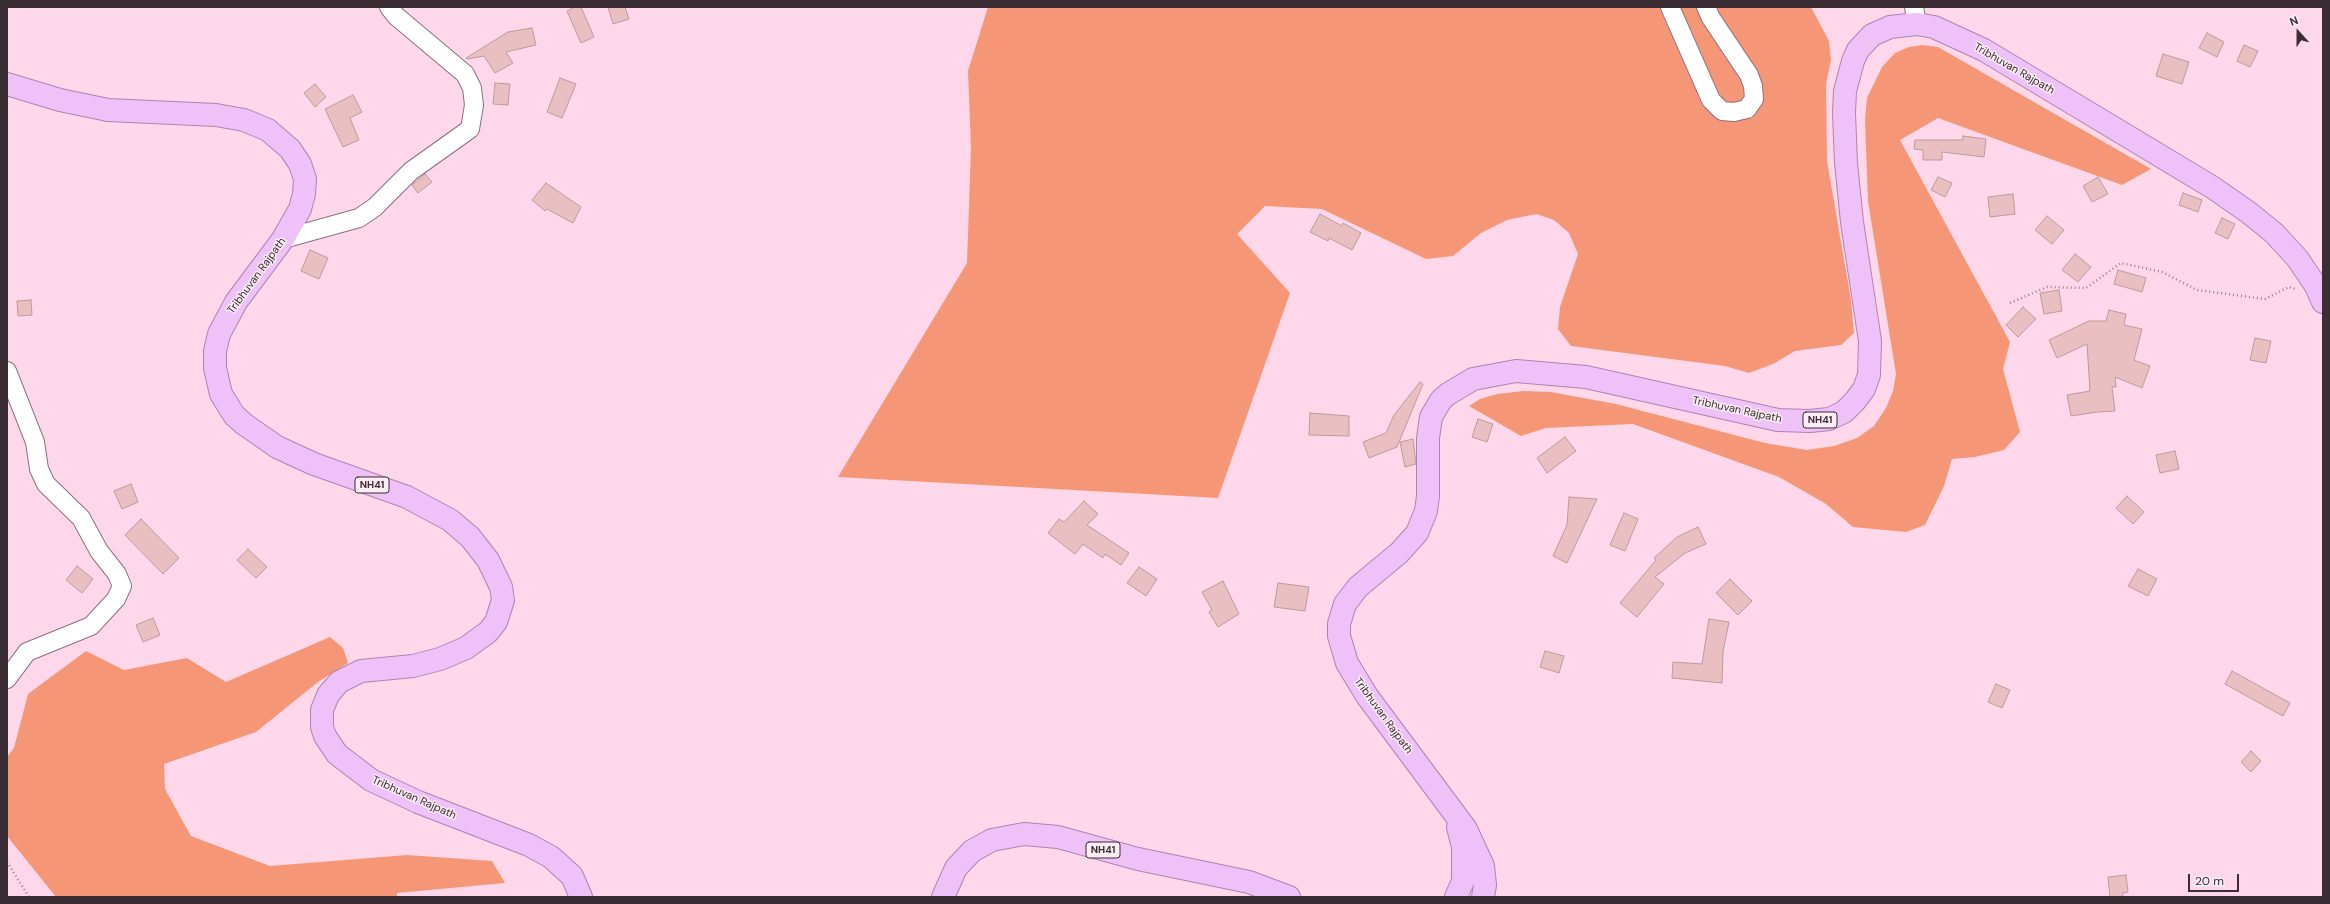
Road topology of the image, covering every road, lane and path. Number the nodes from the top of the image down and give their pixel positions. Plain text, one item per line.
1 (389, 7) edge
2 (1670, 7) edge
3 (1706, 7) edge
4 (1916, 16) edge
5 (7, 84) edge
6 (283, 239) junction
7 (2323, 301) edge
8 (2010, 303) dead end
9 (7, 371) edge
10 (7, 679) edge
11 (1452, 809) junction
12 (7, 862) edge
13 (29, 897) edge
14 (581, 897) edge
15 (943, 897) edge
16 (1289, 897) edge
17 (1456, 897) edge
18 (1483, 897) edge

1 - 6 street
2 - 3 street
4 - 7 highway, Tribhuvan Rajpath / NH41
4 - 11 highway, Tribhuvan Rajpath / NH41
5 - 6 highway, Tribhuvan Rajpath / NH41
6 - 14 highway, Tribhuvan Rajpath / NH41
7 - 8 path
9 - 10 street
11 - 17 highway
11 - 18 highway, Tribhuvan Rajpath / NH41
12 - 13 path
15 - 16 highway, NH41

